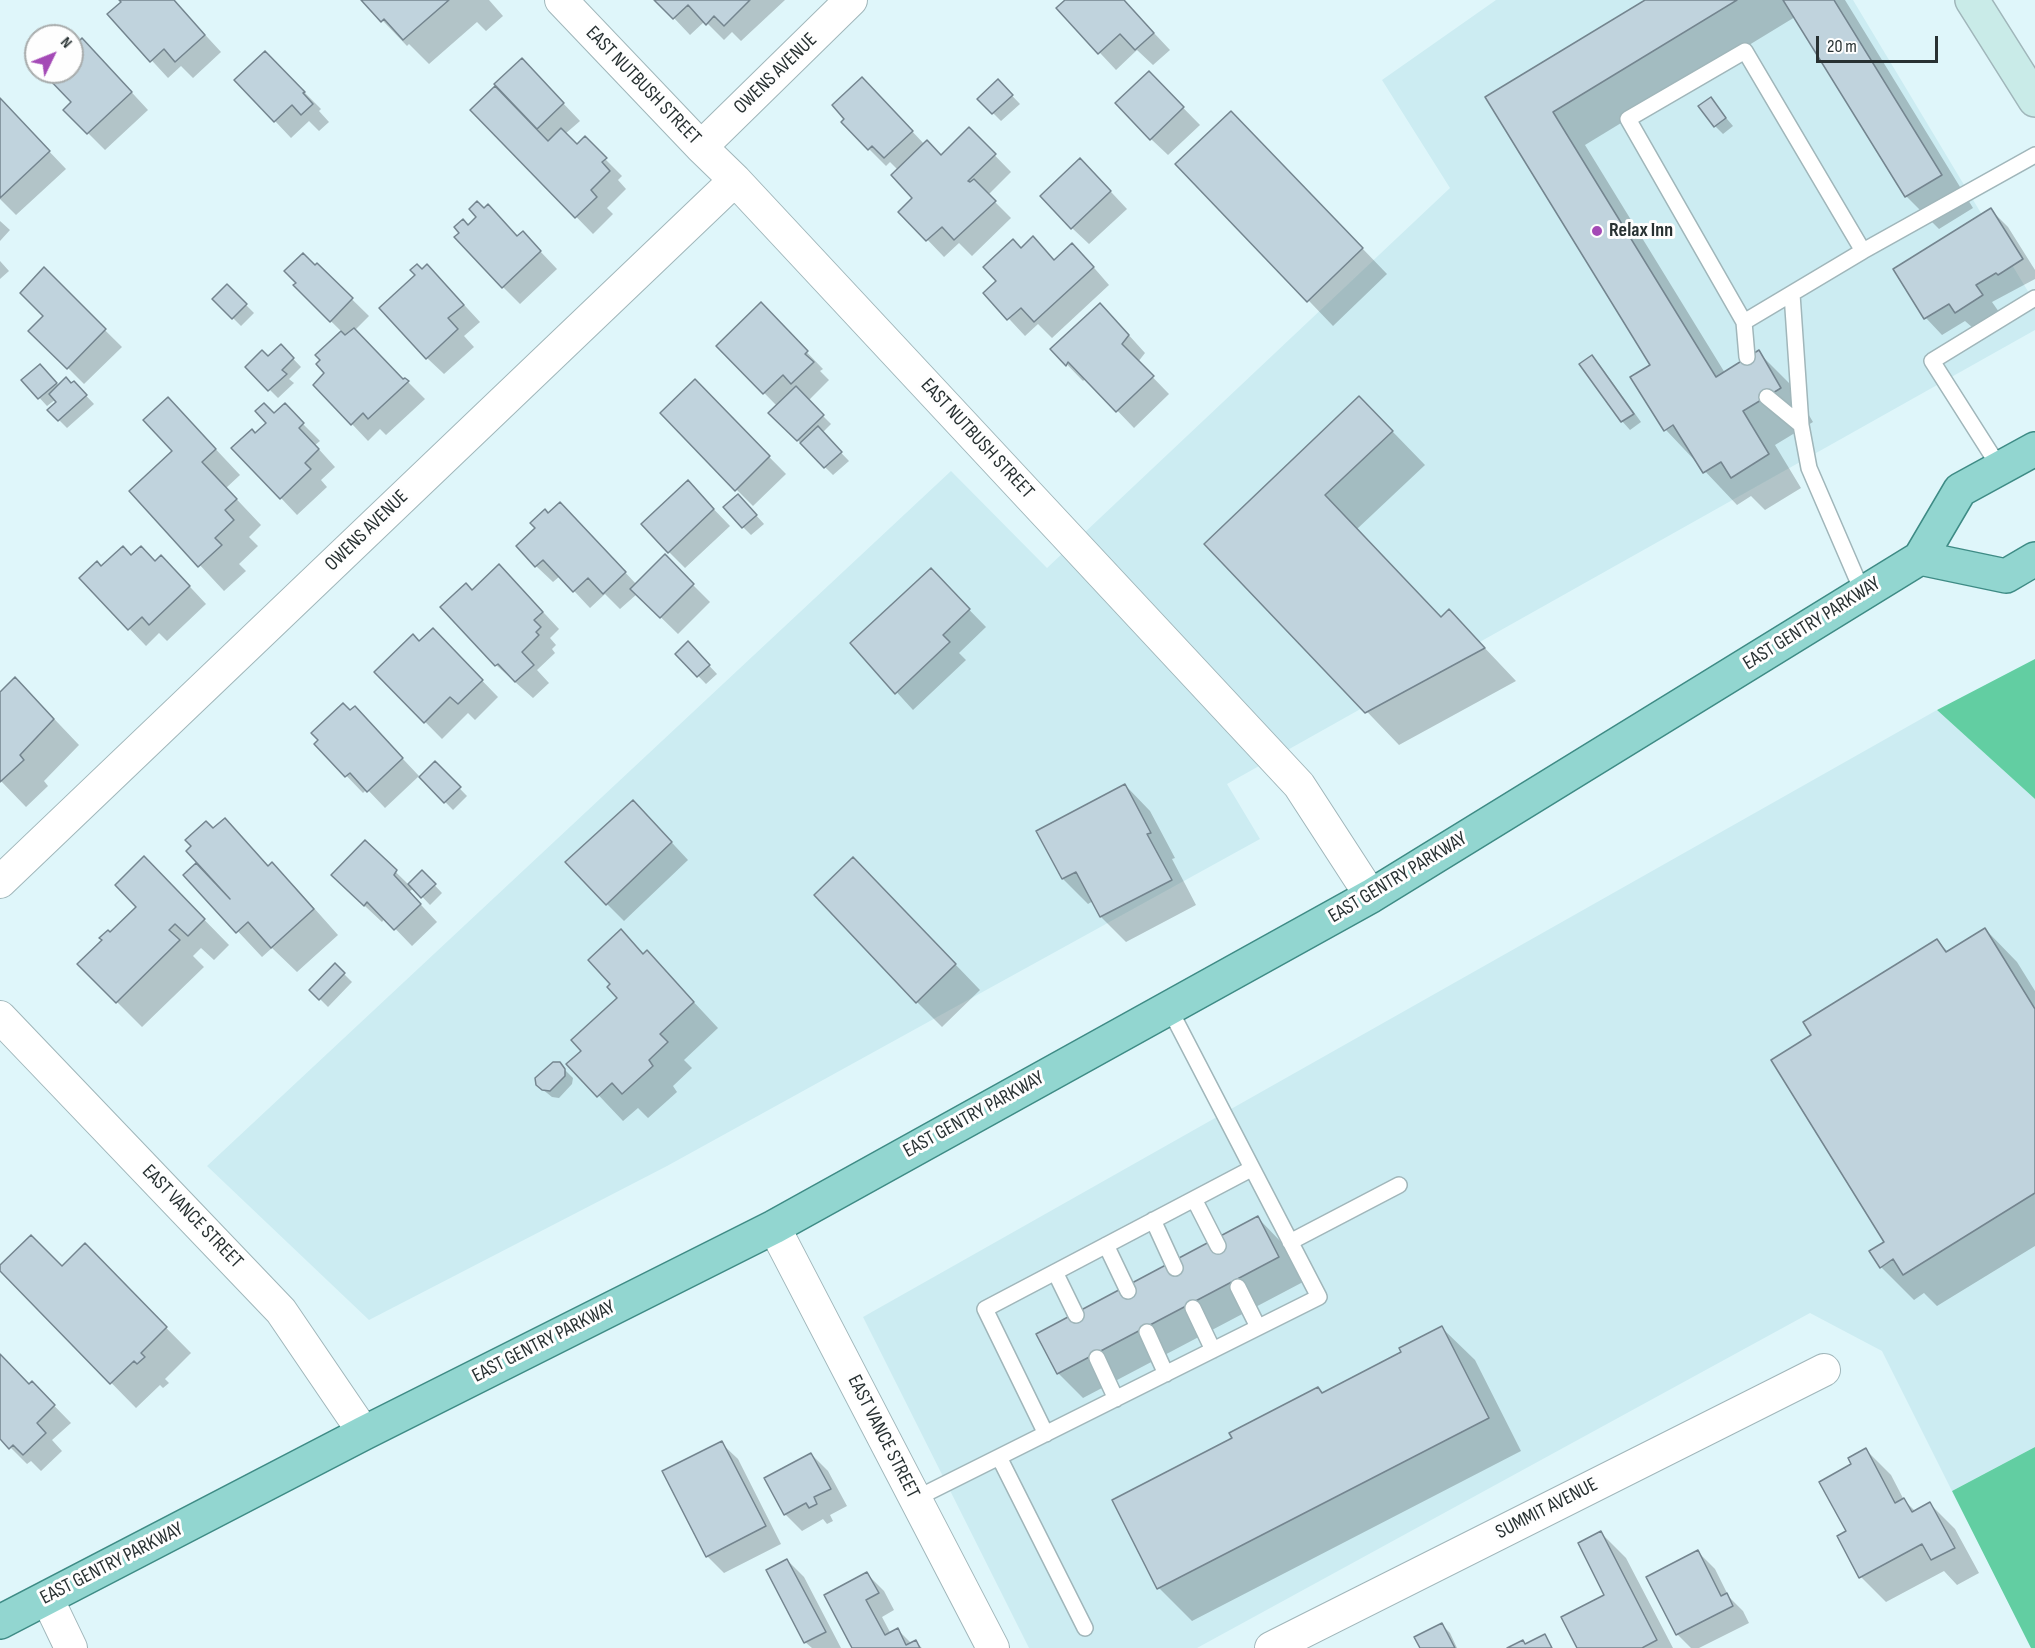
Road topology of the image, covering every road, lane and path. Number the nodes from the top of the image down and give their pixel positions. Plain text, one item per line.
1 (561, 0) edge
2 (851, 0) edge
3 (1972, 0) edge
4 (2035, 100) edge
5 (701, 147) junction
6 (2035, 154) edge
7 (735, 180) junction
8 (1863, 251) junction
9 (1792, 294) junction
10 (2035, 298) edge
11 (1744, 322) junction
12 (1747, 357) dead end
13 (1767, 397) dead end
14 (1801, 425) junction
15 (2035, 449) edge
16 (2000, 468) junction
17 (1920, 558) junction
18 (2035, 559) edge
19 (1863, 593) junction
20 (0, 882) edge
21 (1371, 896) junction
22 (1169, 1008) junction
23 (0, 1017) edge
24 (1251, 1169) junction
25 (1399, 1185) dead end
26 (1194, 1198) junction
27 (1153, 1220) junction
28 (774, 1227) junction
29 (1290, 1242) junction
30 (1106, 1245) junction
31 (1218, 1246) dead end
32 (1175, 1268) dead end
33 (1055, 1272) junction
34 (1238, 1287) dead end
35 (1128, 1291) dead end
36 (1193, 1308) dead end
37 (1076, 1315) dead end
38 (1258, 1327) junction
39 (1147, 1332) dead end
40 (1213, 1350) junction
41 (1097, 1358) dead end
42 (1824, 1370) dead end
43 (1166, 1374) junction
44 (1116, 1399) junction
45 (364, 1433) junction
46 (1046, 1434) junction
47 (999, 1457) junction
48 (915, 1499) junction
49 (47, 1598) junction
50 (0, 1622) edge
51 (1085, 1628) dead end
52 (71, 1648) edge
53 (993, 1648) edge
54 (1271, 1648) edge

1 - 5 street, EAST NUTBUSH STREET
2 - 5 street, OWENS AVENUE
3 - 4 main road
5 - 7 street, EAST NUTBUSH STREET
6 - 8 lane
7 - 20 street, OWENS AVENUE
7 - 21 street, EAST NUTBUSH STREET
8 - 9 lane
8 - 11 lane
9 - 11 lane
9 - 14 lane
10 - 16 lane
11 - 12 lane
13 - 14 lane
14 - 19 lane
15 - 16 main road, EAST GENTRY PARKWAY
16 - 17 main road, EAST GENTRY PARKWAY
17 - 18 main road
17 - 19 main road, EAST GENTRY PARKWAY
19 - 21 main road, EAST GENTRY PARKWAY
21 - 22 main road, EAST GENTRY PARKWAY
22 - 24 lane
22 - 28 main road, EAST GENTRY PARKWAY
23 - 45 street, EAST VANCE STREET
24 - 26 lane
24 - 29 lane
25 - 29 lane
26 - 27 lane
26 - 31 lane
27 - 30 lane
27 - 32 lane
28 - 45 main road, EAST GENTRY PARKWAY
28 - 48 street, EAST VANCE STREET
29 - 38 lane
30 - 33 lane
30 - 35 lane
33 - 37 lane
33 - 46 lane
34 - 38 lane
36 - 40 lane
38 - 40 lane
39 - 43 lane
40 - 43 lane
41 - 44 lane
42 - 54 street, SUMMIT AVENUE
43 - 44 lane
44 - 46 lane
45 - 49 main road, EAST GENTRY PARKWAY
46 - 47 lane
47 - 48 lane
47 - 51 lane
48 - 53 street, EAST VANCE STREET
49 - 50 main road, EAST GENTRY PARKWAY
49 - 52 street

